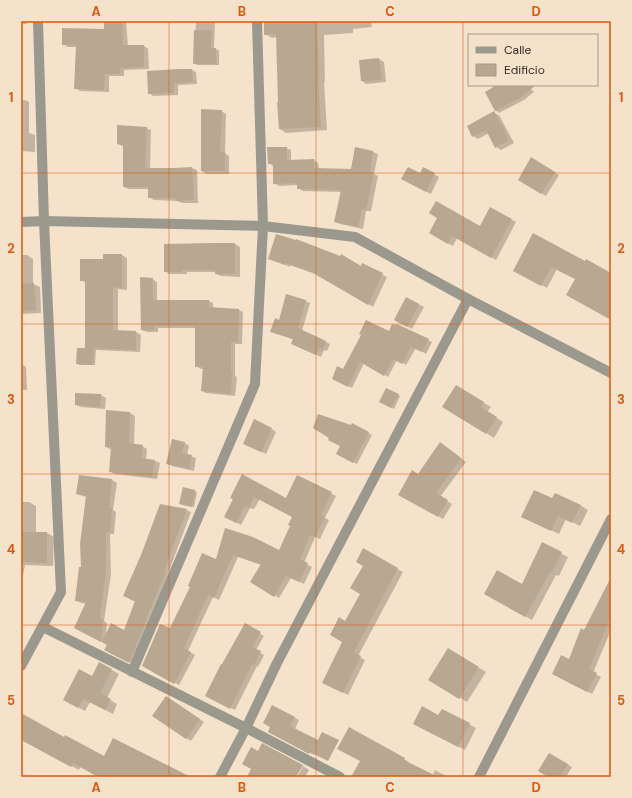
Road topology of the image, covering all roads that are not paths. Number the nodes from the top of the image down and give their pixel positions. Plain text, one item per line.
1 (38, 21) edge
2 (257, 21) edge
3 (44, 221) junction
4 (21, 222) edge
5 (263, 226) junction
6 (468, 299) junction
7 (611, 373) edge
8 (611, 519) edge
9 (43, 627) junction
10 (21, 666) edge
11 (132, 672) junction
12 (246, 728) junction
13 (220, 777) edge
14 (340, 777) edge
15 (479, 777) edge

1 - 3 street
2 - 5 street
3 - 4 street
3 - 5 street
3 - 9 street
5 - 6 street
5 - 11 street
6 - 7 street
6 - 12 street
8 - 15 street
9 - 10 street
9 - 11 street
11 - 12 street
12 - 13 street
12 - 14 street

